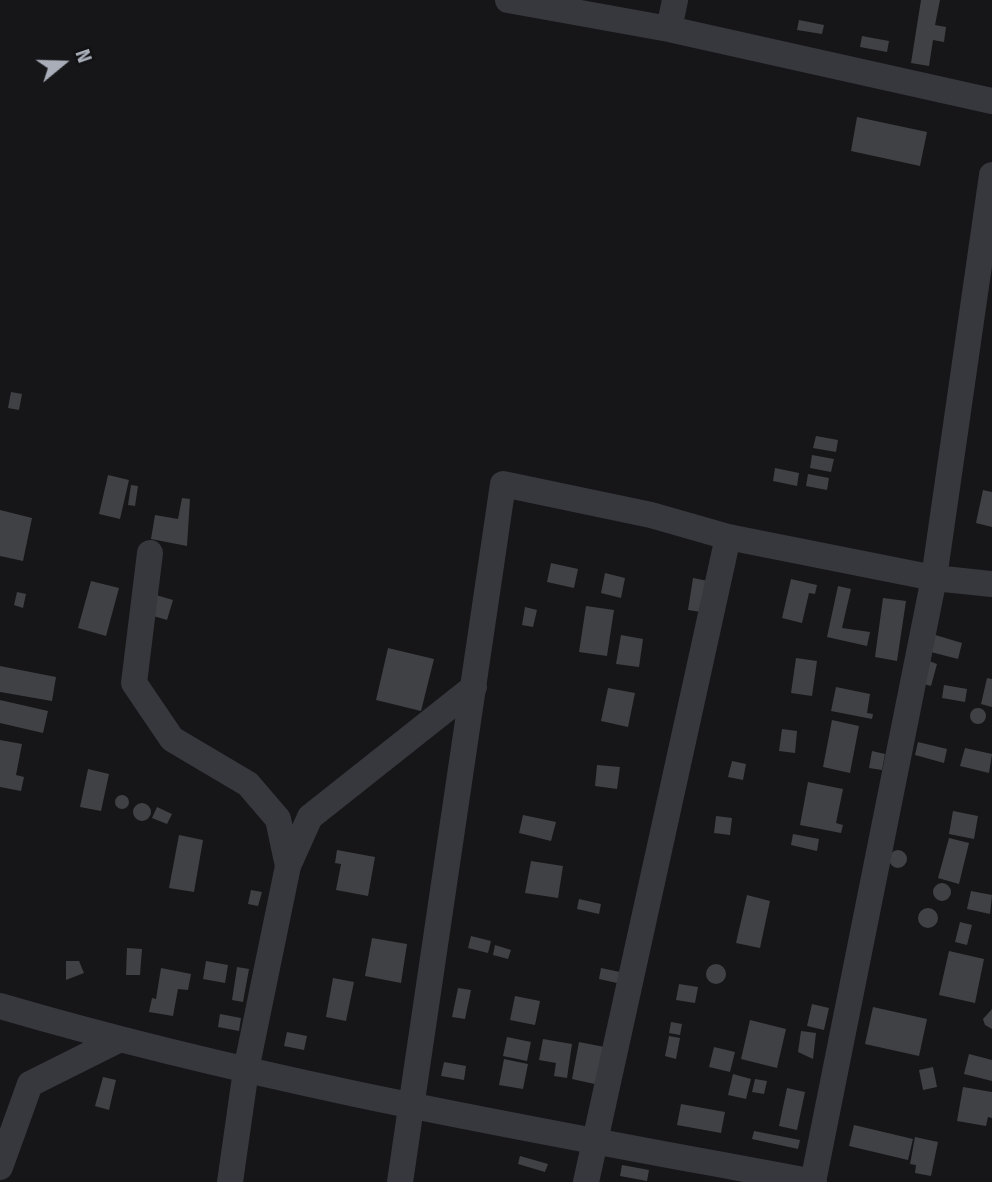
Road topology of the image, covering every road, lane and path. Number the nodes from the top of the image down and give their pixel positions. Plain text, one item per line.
1 (508, 0) edge
2 (675, 0) edge
3 (670, 29) junction
4 (992, 101) edge
5 (992, 176) edge
6 (728, 537) junction
7 (150, 553) dead end
8 (934, 578) junction
9 (992, 584) edge
10 (474, 687) junction
11 (288, 866) junction
12 (0, 1006) edge
13 (118, 1040) junction
14 (246, 1070) junction
15 (413, 1104) junction
16 (594, 1140) junction
17 (0, 1167) edge
18 (230, 1182) edge
19 (400, 1182) edge
20 (586, 1182) edge
21 (813, 1182) edge

1 - 3 street
2 - 3 street
3 - 4 street
5 - 8 street
6 - 8 street
6 - 10 street
6 - 16 street
7 - 11 street
8 - 9 street
8 - 21 street
10 - 11 street
10 - 15 street
11 - 14 street
12 - 13 street
13 - 14 street
13 - 17 street
14 - 15 street
14 - 18 street
15 - 16 street
15 - 19 street
16 - 20 street
16 - 21 street

